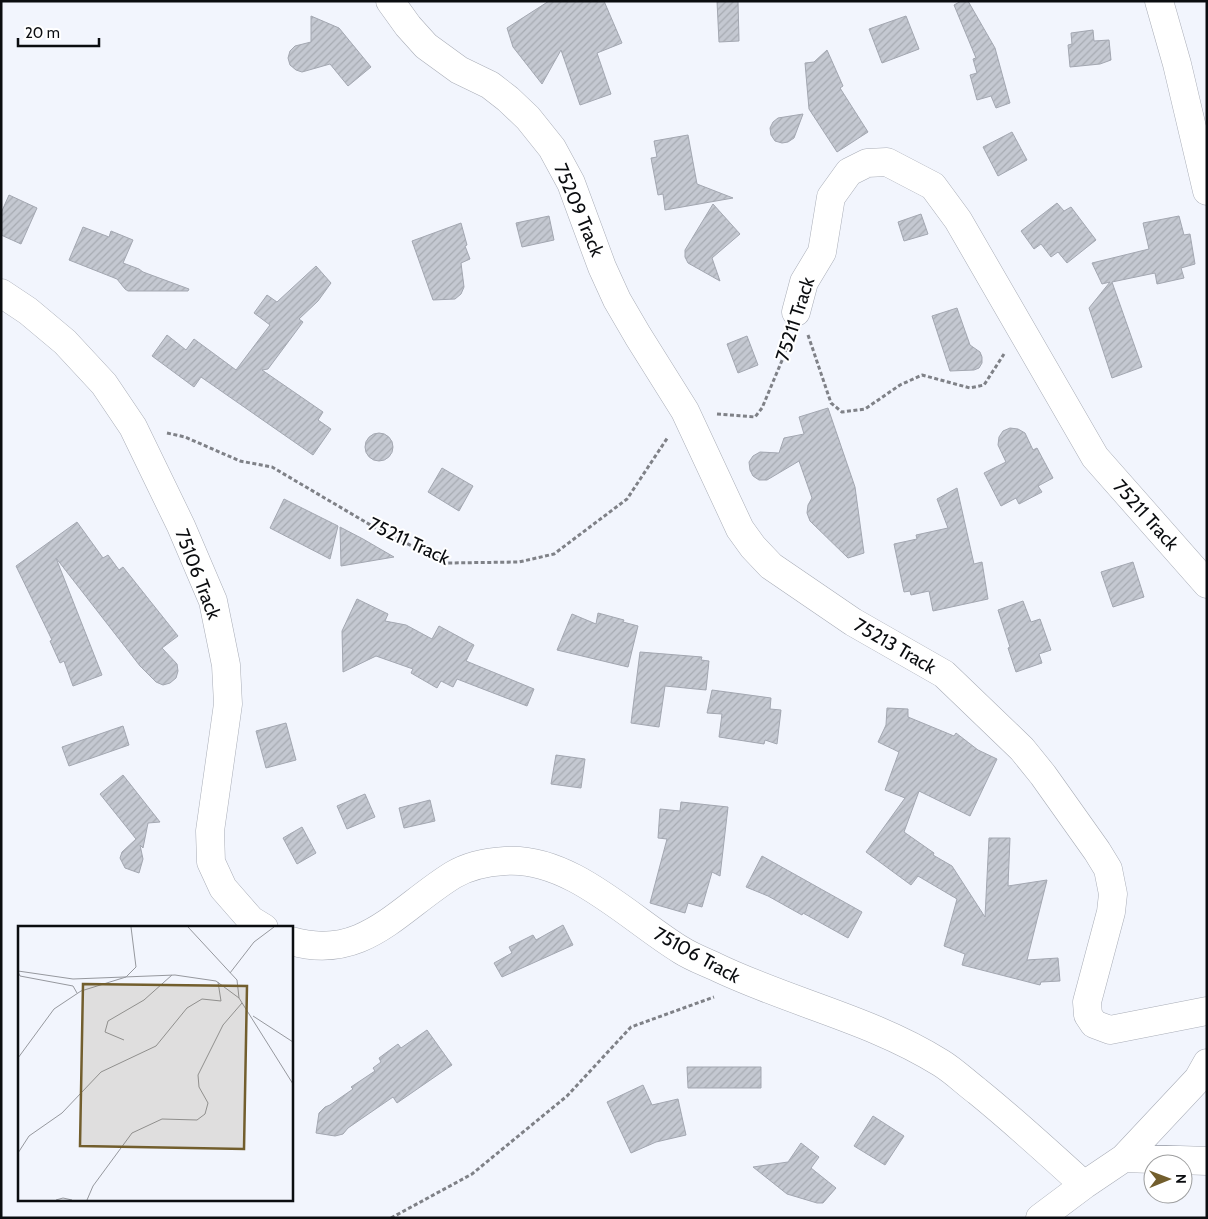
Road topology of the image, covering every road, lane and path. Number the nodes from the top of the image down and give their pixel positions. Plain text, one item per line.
1 (390, 1) edge
2 (1159, 1) edge
3 (1207, 191) edge
4 (1, 293) edge
5 (796, 312) junction
6 (1030, 343) junction
7 (685, 411) junction
8 (133, 427) junction
9 (1207, 584) edge
10 (261, 926) edge
11 (292, 941) edge
12 (746, 982) junction
13 (1207, 1011) edge
14 (1207, 1063) edge
15 (1124, 1158) junction
16 (1207, 1161) edge
17 (1084, 1185) junction
18 (391, 1218) edge
19 (1040, 1218) edge

1 - 7 street, 75209 Track
2 - 3 street
4 - 8 street, 75106 Track
5 - 6 path
5 - 6 street, 75211 Track
5 - 7 path, 75211 Track
6 - 9 street, 75211 Track
7 - 8 path, 75211 Track
7 - 13 street, 75213 Track
8 - 10 street, 75106 Track
11 - 12 street, 75106 Track
12 - 17 street, 75106 Track
12 - 18 path
14 - 15 street
15 - 16 street
15 - 17 street
17 - 19 street

